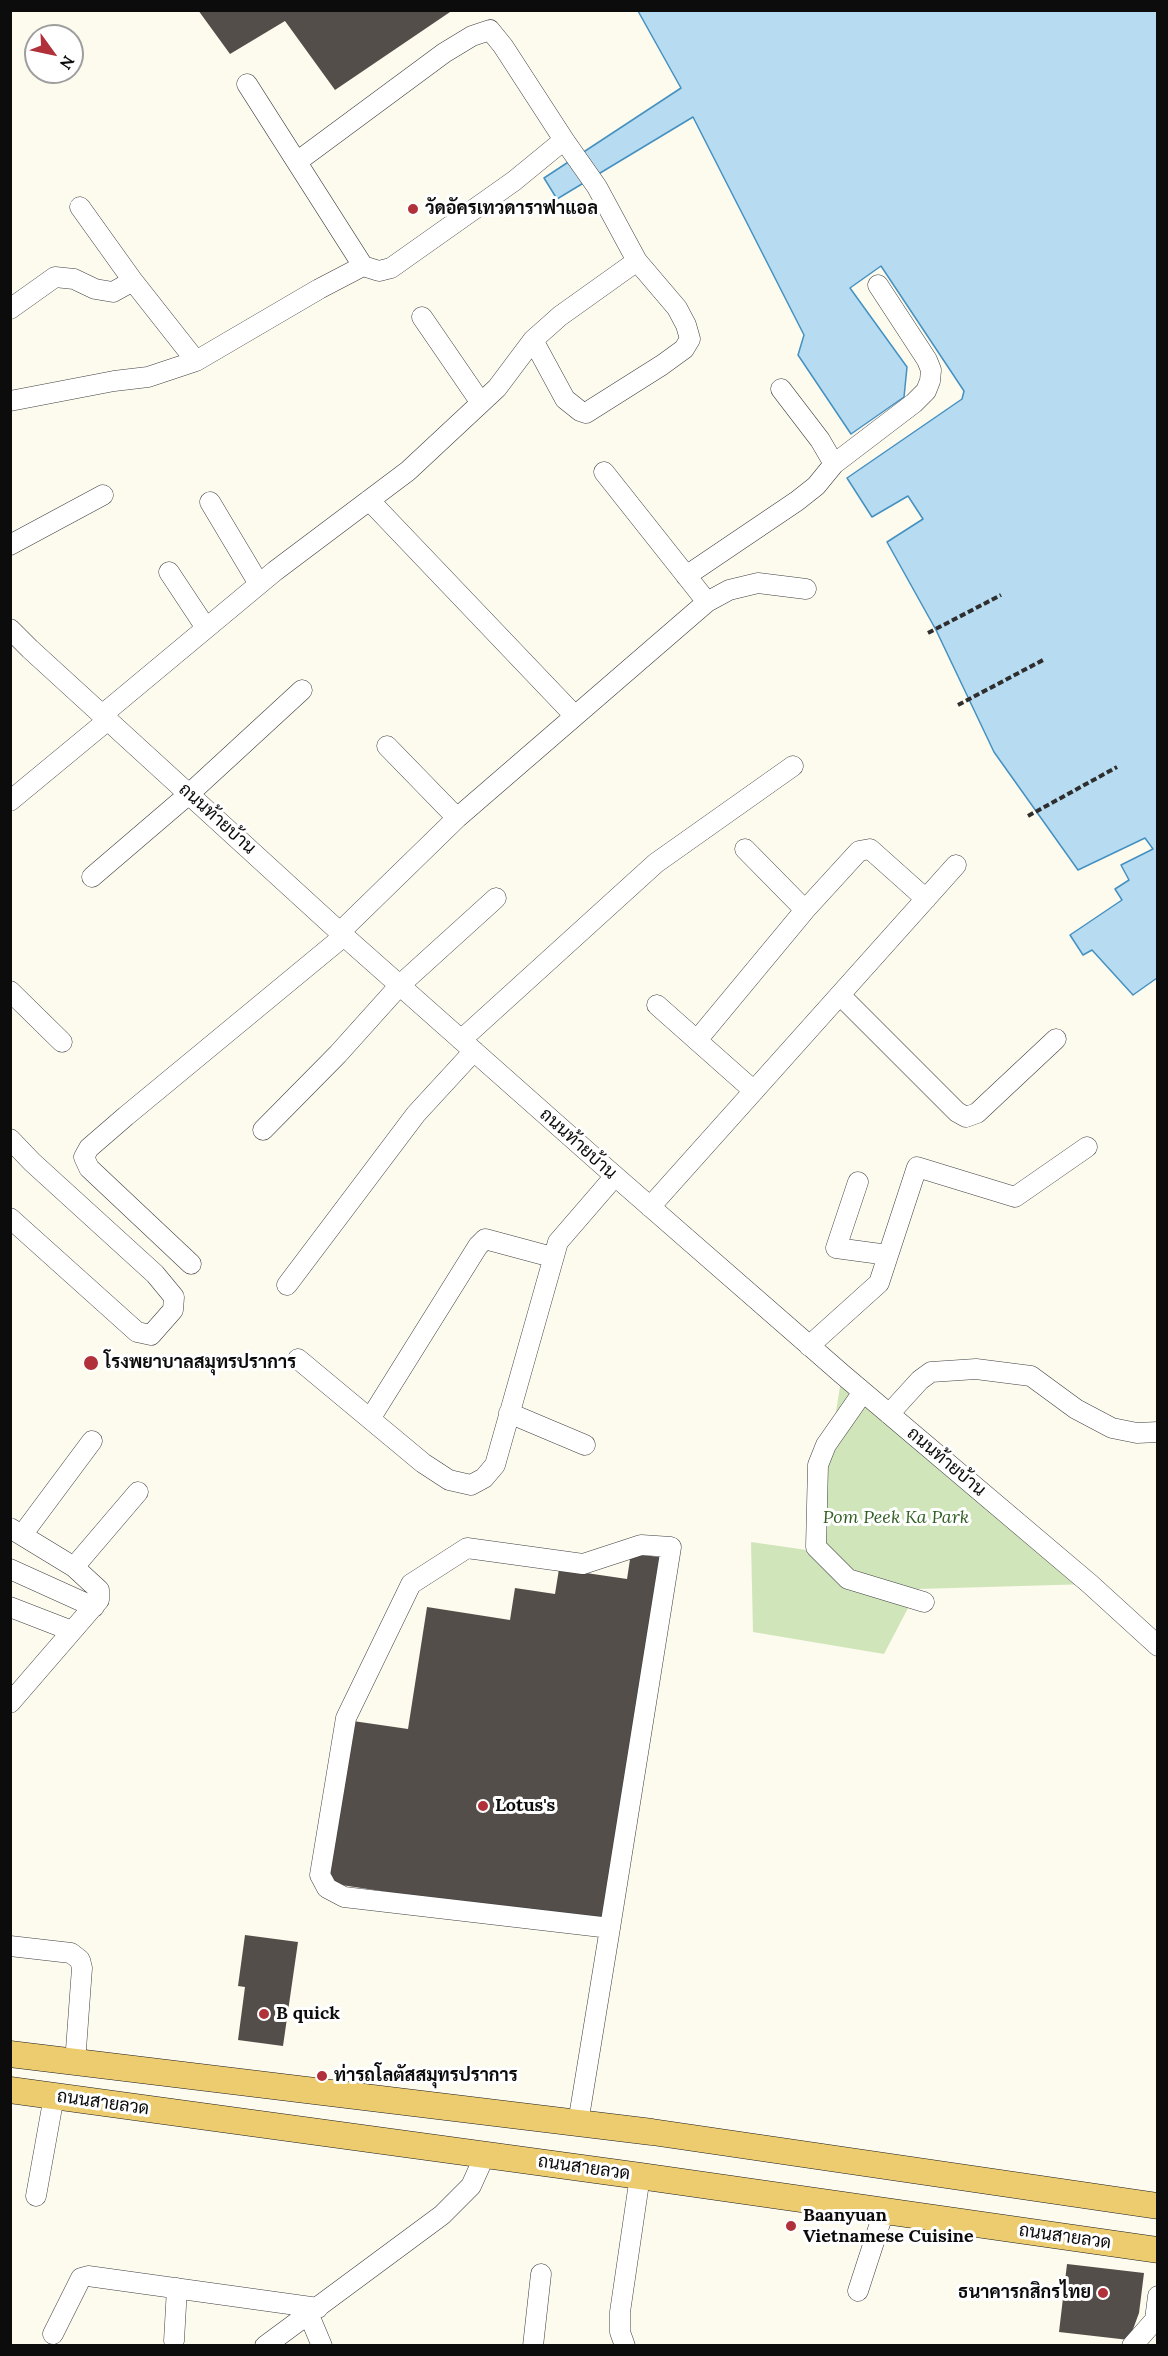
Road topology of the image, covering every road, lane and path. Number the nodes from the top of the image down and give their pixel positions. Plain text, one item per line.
1 (248, 84) dead end
2 (567, 144) junction
3 (297, 161) junction
4 (80, 207) dead end
5 (637, 261) junction
6 (363, 266) junction
7 (133, 281) junction
8 (878, 285) dead end
9 (10, 309) edge
10 (422, 317) dead end
11 (533, 340) junction
12 (196, 361) junction
13 (780, 389) dead end
14 (10, 401) edge
15 (481, 403) junction
16 (834, 464) junction
17 (604, 472) dead end
18 (103, 495) dead end
19 (369, 500) junction
20 (210, 502) dead end
21 (10, 545) edge
22 (169, 572) dead end
23 (686, 576) junction
24 (259, 584) junction
25 (806, 589) dead end
26 (1000, 596) dead end
27 (707, 602) junction
28 (207, 628) junction
29 (10, 629) edge
30 (928, 633) dead end
31 (1046, 659) dead end
32 (302, 690) dead end
33 (958, 705) dead end
34 (575, 716) junction
35 (105, 717) junction
36 (387, 746) dead end
37 (793, 766) dead end
38 (1117, 767) dead end
39 (189, 794) junction
40 (10, 801) edge
41 (1028, 816) dead end
42 (457, 818) junction
43 (745, 849) dead end
44 (956, 865) dead end
45 (92, 877) dead end
46 (496, 898) dead end
47 (926, 899) junction
48 (805, 910) junction
49 (342, 934) junction
50 (399, 985) junction
51 (10, 991) edge
52 (840, 995) junction
53 (657, 1005) dead end
54 (698, 1039) junction
55 (1056, 1039) dead end
56 (62, 1042) dead end
57 (468, 1045) junction
58 (754, 1091) junction
59 (263, 1130) dead end
60 (10, 1139) edge
61 (1087, 1147) dead end
62 (615, 1176) junction
63 (858, 1182) dead end
64 (650, 1208) junction
65 (10, 1218) edge
66 (888, 1255) junction
67 (552, 1257) junction
68 (191, 1264) dead end
69 (287, 1285) dead end
70 (809, 1346) junction
71 (298, 1359) dead end
72 (863, 1392) junction
73 (509, 1413) junction
74 (889, 1414) junction
75 (370, 1419) junction
76 (1158, 1432) edge
77 (92, 1442) dead end
78 (585, 1445) dead end
79 (138, 1492) dead end
80 (16, 1531) edge
81 (74, 1567) junction
82 (10, 1569) edge
83 (924, 1602) dead end
84 (94, 1606) junction
85 (10, 1607) edge
86 (72, 1631) junction
87 (1158, 1646) edge
88 (19, 1681) edge
89 (10, 1703) edge
90 (610, 1928) junction
91 (10, 1947) edge
92 (10, 2054) edge
93 (75, 2063) junction
94 (10, 2090) edge
95 (62, 2097) junction
96 (578, 2123) junction
97 (485, 2155) junction
98 (640, 2176) junction
99 (36, 2196) dead end
100 (1158, 2206) edge
101 (884, 2211) junction
102 (1158, 2250) edge
103 (541, 2274) dead end
104 (177, 2288) junction
105 (858, 2291) dead end
106 (1158, 2296) edge
107 (314, 2311) junction
108 (1156, 2321) edge
109 (53, 2334) dead end
110 (174, 2341) dead end
111 (265, 2346) edge
112 (322, 2346) edge
113 (534, 2346) edge
114 (625, 2346) edge
115 (1132, 2346) edge

1 - 3 street
2 - 3 street
2 - 5 street
2 - 6 street
3 - 6 street
4 - 7 street
5 - 11 street
5 - 11 street
6 - 12 street
7 - 9 street
7 - 12 street
8 - 16 street
10 - 15 street
11 - 15 street
12 - 14 street
13 - 16 street
15 - 19 street
16 - 23 street
17 - 23 street
18 - 21 street
19 - 24 street
19 - 34 street
20 - 24 street
22 - 28 street
23 - 27 street
24 - 28 street
25 - 27 street
26 - 30 path
27 - 34 street
28 - 35 street
29 - 35 street, ถนนท้ายบ้าน
31 - 33 path
32 - 39 street
34 - 42 street
35 - 39 street, ถนนท้ายบ้าน
35 - 40 street
36 - 42 street
37 - 57 street
38 - 41 path
39 - 45 street
39 - 49 street, ถนนท้ายบ้าน
42 - 49 street
43 - 48 street
44 - 47 street
46 - 50 street
47 - 48 street
47 - 52 street
48 - 54 street
49 - 50 street, ถนนท้ายบ้าน
49 - 68 street
50 - 57 street, ถนนท้ายบ้าน
50 - 59 street
51 - 56 street
52 - 55 street
52 - 58 street
53 - 54 street
54 - 58 street
57 - 62 street, ถนนท้ายบ้าน
57 - 69 street
58 - 64 street
60 - 65 street
61 - 66 street
62 - 64 street, ถนนท้ายบ้าน
62 - 67 street
63 - 66 street
64 - 70 street, ถนนท้ายบ้าน
66 - 70 street
67 - 73 street
67 - 75 street
70 - 72 street, ถนนท้ายบ้าน
71 - 75 street
72 - 74 street, ถนนท้ายบ้าน
72 - 83 street
73 - 75 street
73 - 78 street
74 - 76 street
74 - 87 street, ถนนท้ายบ้าน
77 - 80 street
79 - 81 street
80 - 81 street
81 - 84 street
82 - 84 street
84 - 86 street
85 - 86 street
86 - 88 street
88 - 89 street
90 - 90 street
90 - 96 street
91 - 93 street
92 - 93 main road, ถนนสายลวด
93 - 95 main road
93 - 96 main road, ถนนสายลวด
94 - 95 main road, ถนนสายลวด
95 - 97 main road, ถนนสายลวด
95 - 99 street
96 - 100 main road, ถนนสายลวด
97 - 98 main road, ถนนสายลวด
97 - 107 street
98 - 101 main road, ถนนสายลวด
98 - 114 street
101 - 102 main road, ถนนสายลวด
101 - 105 street
103 - 113 street
104 - 107 street
104 - 109 street
104 - 110 street
106 - 108 street
107 - 111 street
107 - 112 street
108 - 115 street

